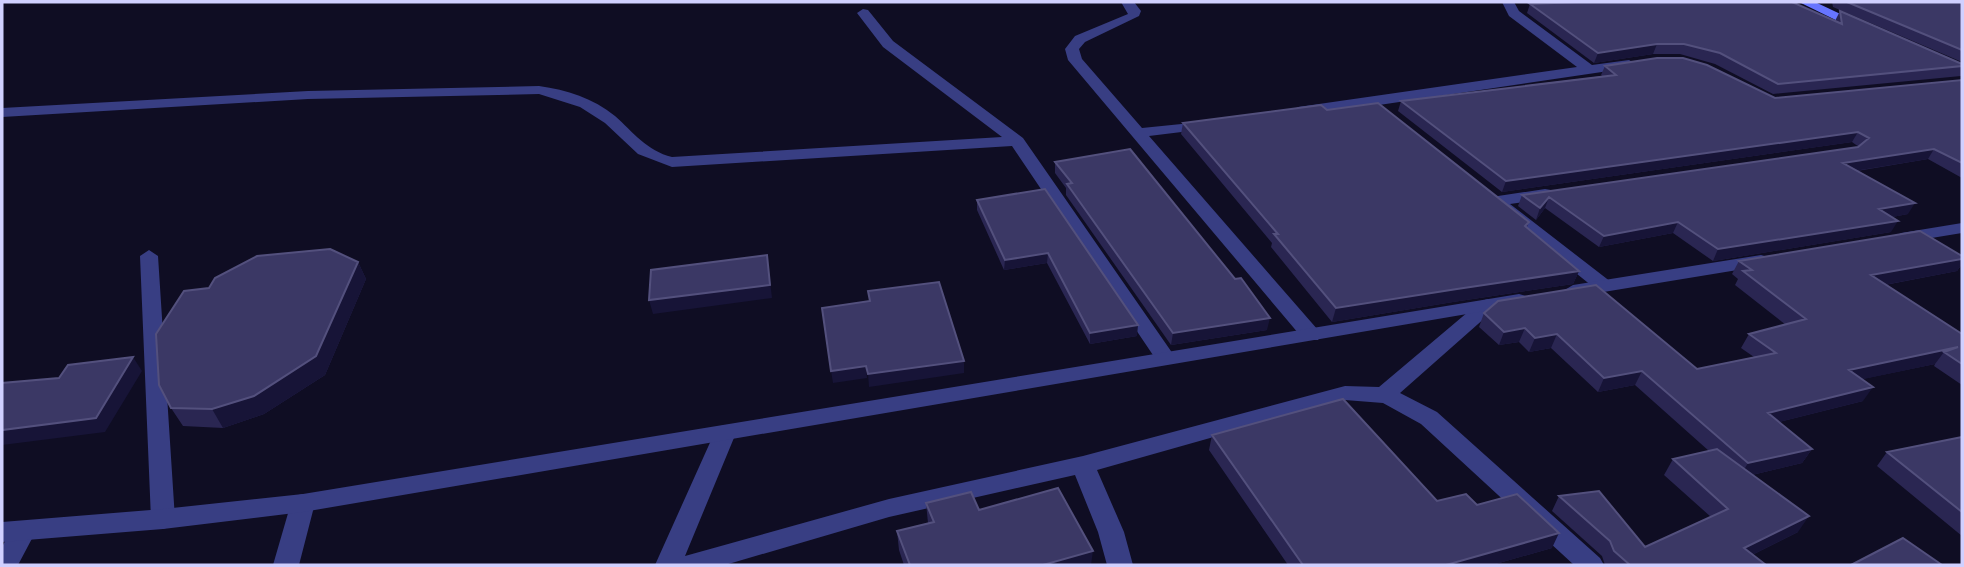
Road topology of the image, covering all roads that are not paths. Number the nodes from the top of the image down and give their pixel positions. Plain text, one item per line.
1 (1127, 2) edge
2 (1508, 2) edge
3 (1805, 2) edge
4 (863, 13) dead end
5 (1876, 34) edge
6 (1641, 63) edge
7 (1589, 70) junction
8 (1372, 101) junction
9 (2, 113) edge
10 (1280, 114) edge
11 (1393, 118) edge
12 (1227, 122) edge
13 (1138, 132) junction
14 (1017, 141) junction
15 (1566, 191) edge
16 (1962, 228) edge
17 (1880, 242) edge
18 (149, 256) dead end
19 (1783, 257) edge
20 (1604, 286) junction
21 (1489, 305) junction
22 (1311, 335) junction
23 (1166, 359) junction
24 (1385, 394) junction
25 (725, 433) junction
26 (1083, 465) junction
27 (303, 503) junction
28 (163, 519) junction
29 (12, 532) edge
30 (5, 565) edge
31 (286, 565) edge
32 (668, 565) edge
33 (690, 565) edge
34 (1120, 565) edge
35 (1591, 565) edge

1 - 13 street
2 - 7 street
3 - 5 main road
4 - 14 street
6 - 7 street
7 - 8 street
8 - 10 street
8 - 11 street
9 - 14 street
12 - 13 street
13 - 22 street
14 - 23 street
15 - 20 street
16 - 17 street
18 - 28 street
19 - 20 street
20 - 21 street
21 - 22 street
21 - 24 street
22 - 23 street
23 - 25 street
24 - 26 street
24 - 35 street
25 - 27 street
25 - 32 street
26 - 33 street
26 - 34 street
27 - 28 street
27 - 31 street
28 - 29 street
29 - 30 street

